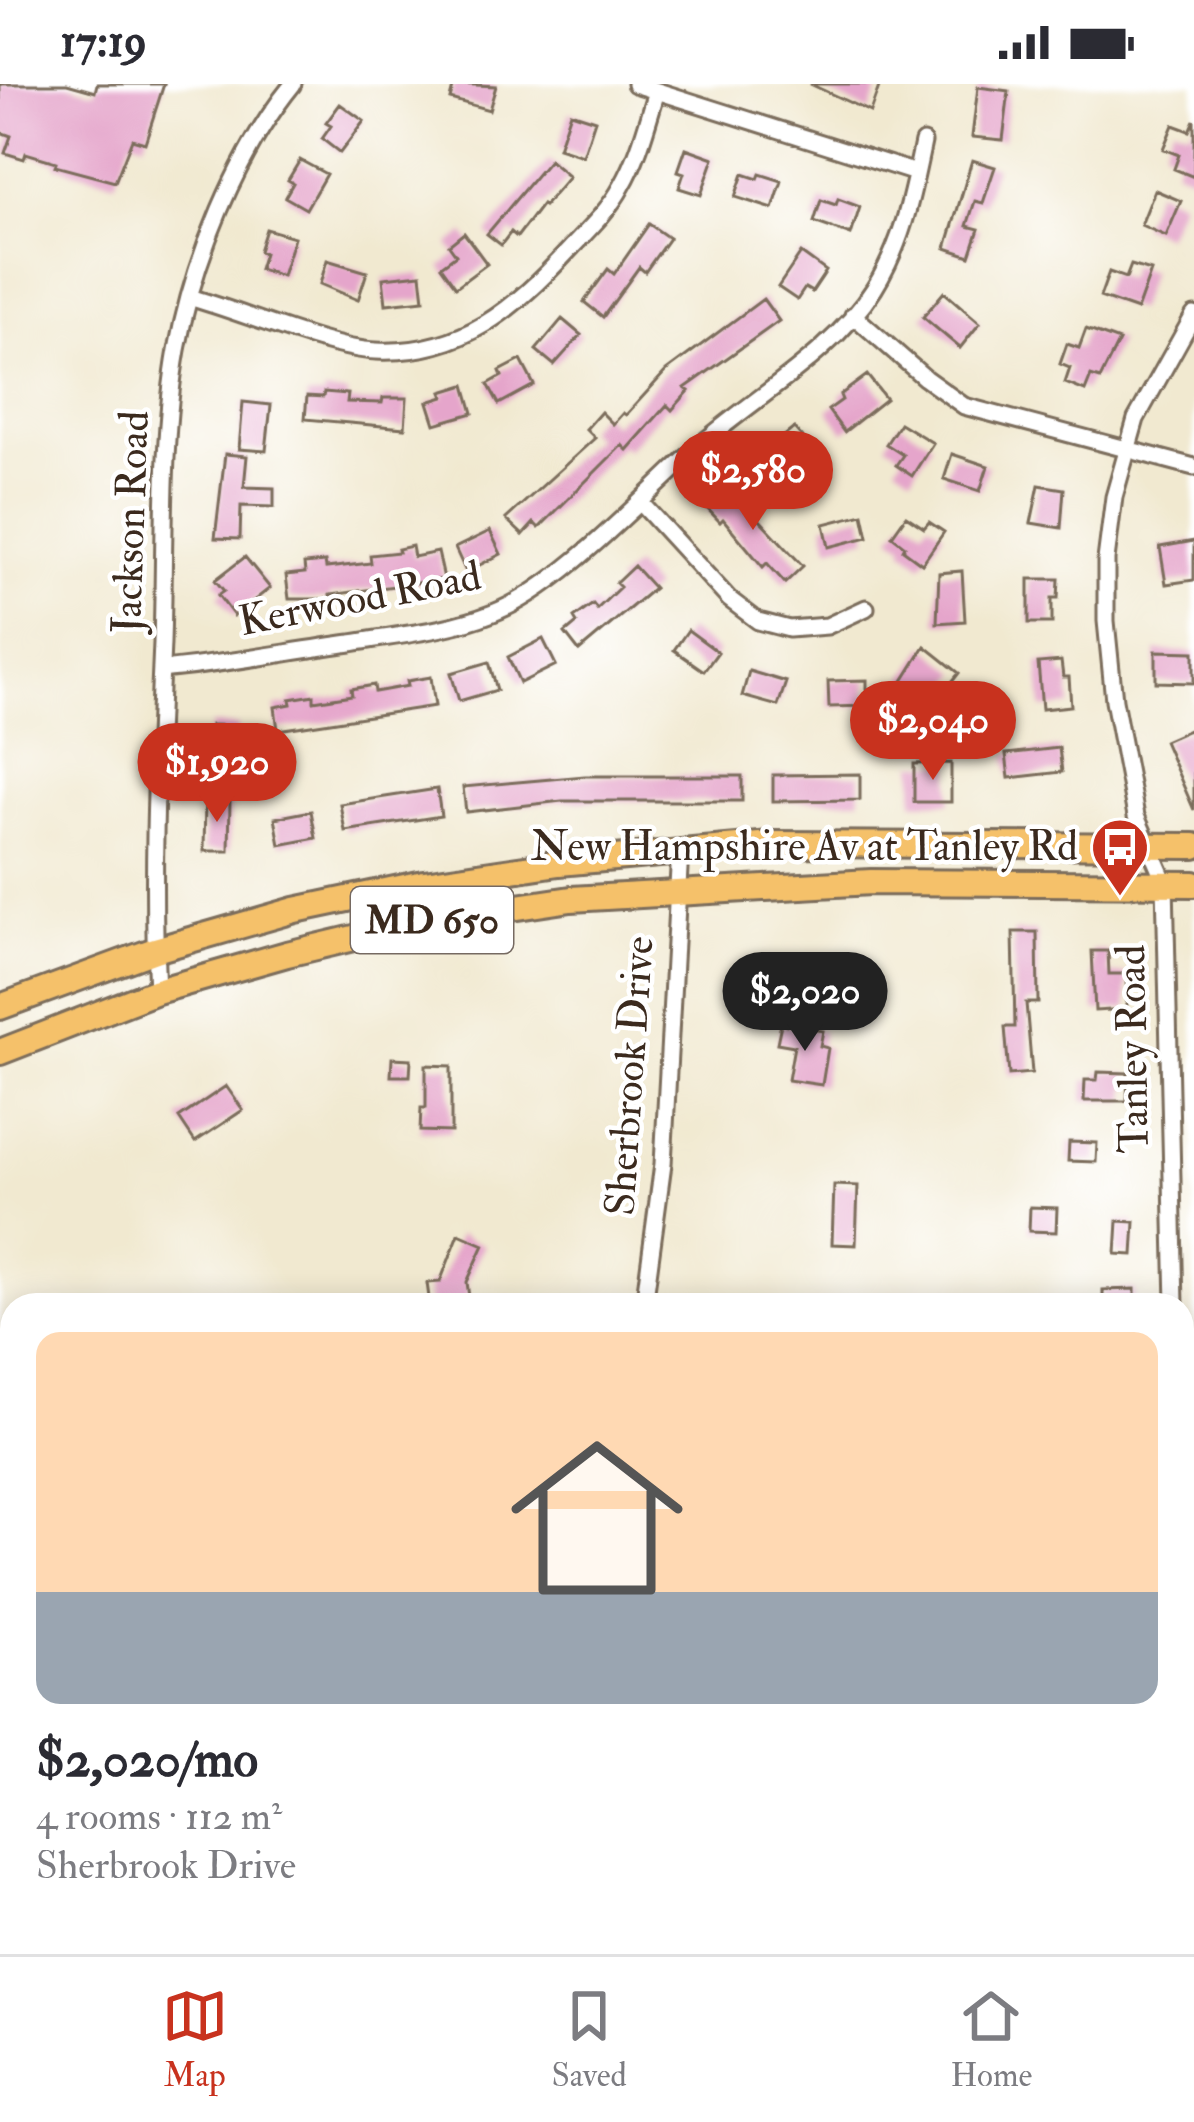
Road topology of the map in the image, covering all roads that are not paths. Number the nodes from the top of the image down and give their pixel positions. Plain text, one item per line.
1 (293, 84) edge
2 (634, 84) edge
3 (657, 91) junction
4 (923, 142) dead end
5 (916, 173) junction
6 (192, 298) junction
7 (853, 315) junction
8 (1194, 315) edge
9 (1127, 449) junction
10 (1194, 467) edge
11 (640, 502) junction
12 (866, 608) dead end
13 (161, 670) junction
14 (1149, 845) junction
15 (1194, 845) edge
16 (680, 850) junction
17 (1165, 883) junction
18 (1194, 884) edge
19 (678, 892) junction
20 (155, 950) junction
21 (157, 991) junction
22 (0, 1007) edge
23 (0, 1052) edge
24 (646, 1293) edge
25 (1175, 1293) edge

1 - 6 street, Jackson Road
2 - 3 street
3 - 5 street
3 - 6 street
4 - 5 street, Kerwood Road
5 - 7 street, Kerwood Road
6 - 13 street, Jackson Road
7 - 9 street
7 - 11 street, Kerwood Road
8 - 9 street, Tanley Road
9 - 10 street
9 - 14 street, Tanley Road
11 - 12 street
11 - 13 street, Kerwood Road
13 - 20 street, Jackson Road
14 - 15 main road, MD 650
14 - 16 main road, MD 650
14 - 17 street, Tanley Road
16 - 19 street, Sherbrook Drive
16 - 20 main road, MD 650
17 - 18 main road, MD 650
17 - 19 main road, MD 650
17 - 25 street, Tanley Road
19 - 21 main road, MD 650
19 - 24 street, Sherbrook Drive
20 - 21 street, Jackson Road
20 - 22 main road, MD 650
21 - 23 main road, MD 650

